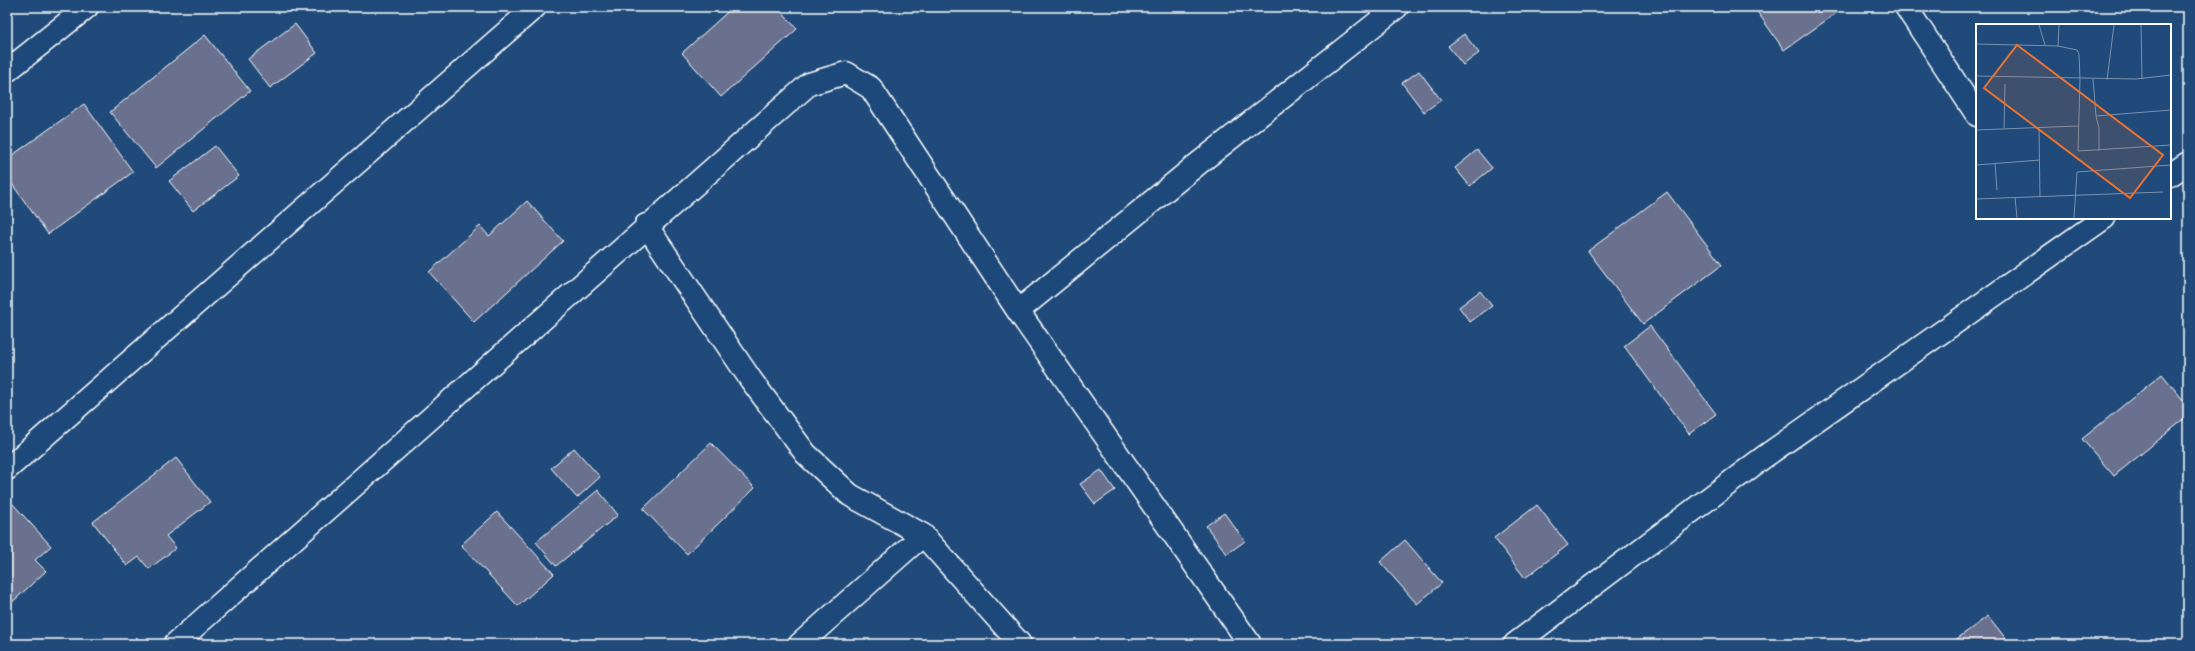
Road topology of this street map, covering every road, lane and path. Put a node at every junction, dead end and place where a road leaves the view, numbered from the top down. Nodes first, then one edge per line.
1 (87, 7) edge
2 (535, 7) edge
3 (1906, 7) edge
4 (1386, 11) edge
5 (7, 71) edge
6 (1976, 114) edge
7 (2188, 163) edge
8 (2171, 174) edge
9 (2103, 219) edge
10 (646, 225) junction
11 (1018, 311) junction
12 (7, 469) edge
13 (923, 535) junction
14 (175, 644) edge
15 (800, 644) edge
16 (1020, 644) edge
17 (1250, 644) edge
18 (1515, 644) edge

1 - 5 street
2 - 12 street
3 - 6 street
4 - 11 street
7 - 8 street
9 - 18 street
10 - 11 street
10 - 13 street
10 - 14 street
11 - 17 street
13 - 15 street
13 - 16 street

